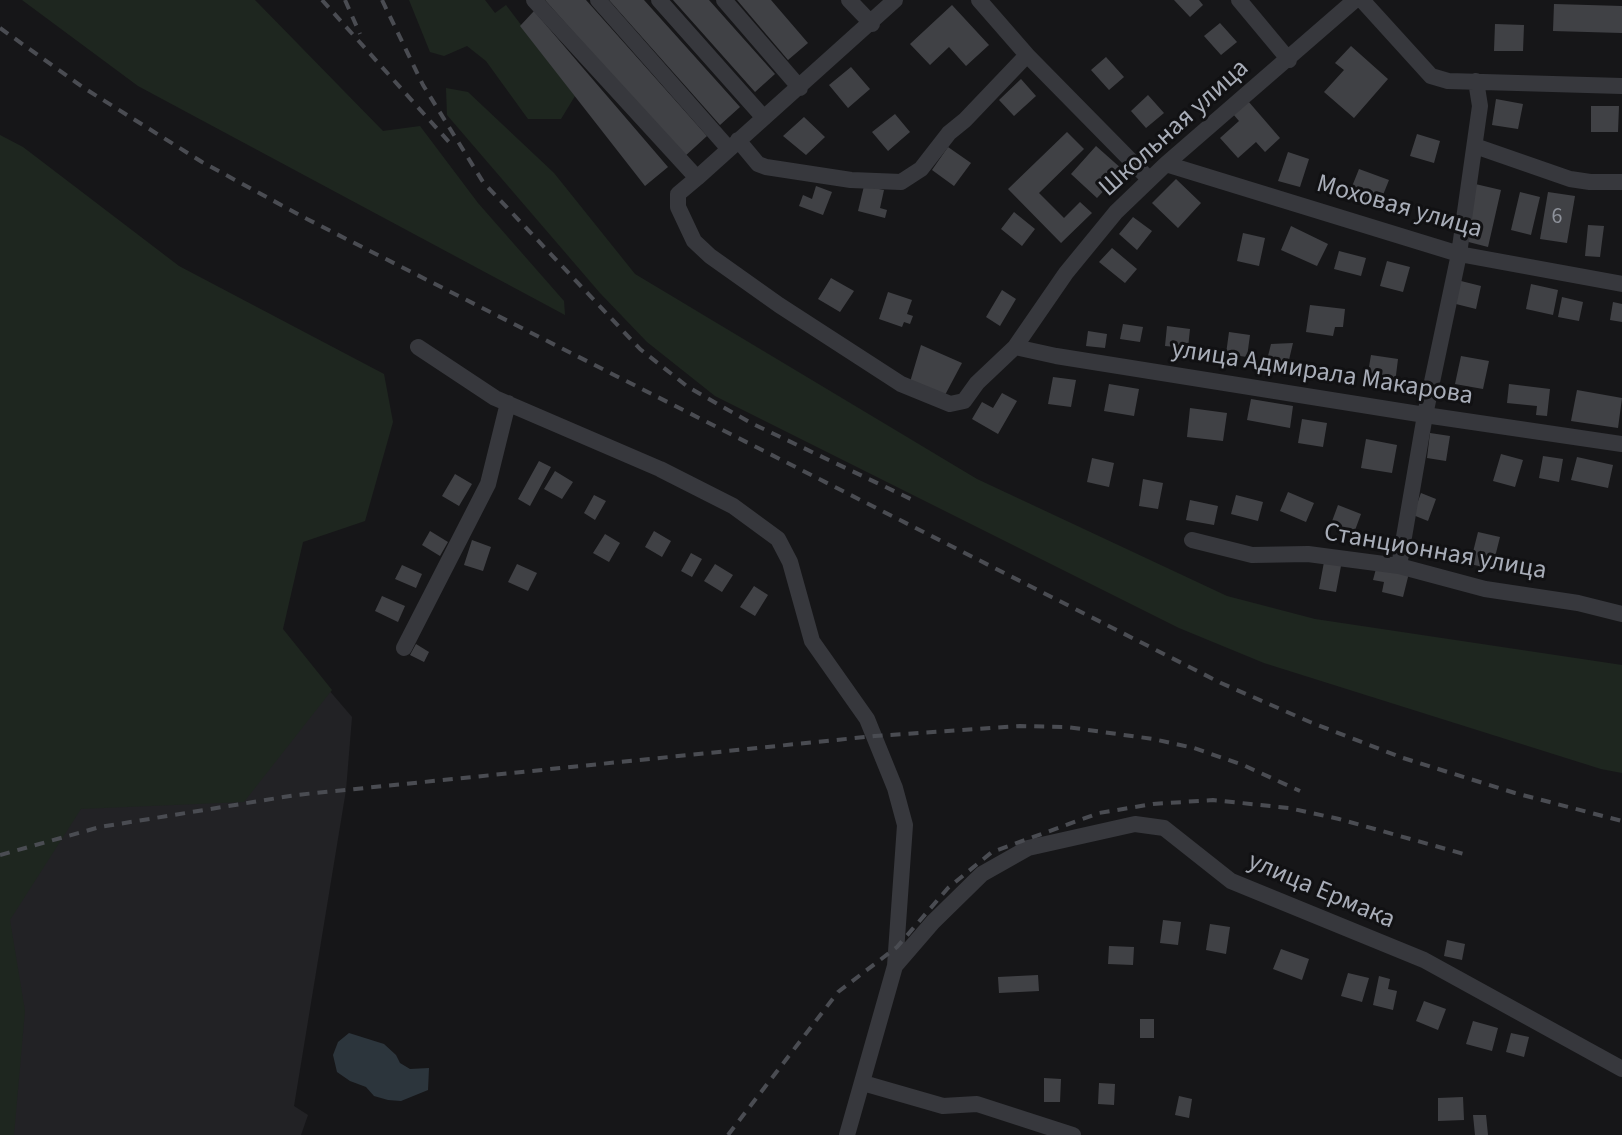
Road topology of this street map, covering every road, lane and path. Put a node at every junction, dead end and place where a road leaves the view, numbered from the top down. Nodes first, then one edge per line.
1 (534, 0) edge
2 (598, 0) edge
3 (659, 0) edge
4 (724, 0) edge
5 (849, 0) edge
6 (895, 0) edge
7 (979, 0) edge
8 (1239, 0) edge
9 (1355, 0) edge
10 (1362, 0) edge
11 (872, 24) junction
12 (1027, 55) junction
13 (1289, 60) junction
14 (1476, 81) junction
15 (1622, 86) edge
16 (800, 88) junction
17 (764, 118) junction
18 (734, 144) junction
19 (1475, 146) junction
20 (1166, 164) junction
21 (697, 178) junction
22 (1149, 179) junction
23 (1622, 182) edge
24 (1459, 254) junction
25 (1622, 284) edge
26 (418, 347) dead end
27 (1015, 347) junction
28 (508, 403) junction
29 (1425, 415) junction
30 (1622, 444) edge
31 (1192, 540) dead end
32 (1399, 566) junction
33 (1622, 614) edge
34 (404, 648) dead end
35 (895, 966) junction
36 (1622, 1069) edge
37 (863, 1083) junction
38 (847, 1135) edge
39 (1073, 1135) edge

1 - 21 street
2 - 18 street
3 - 17 street
4 - 16 street
5 - 11 street
6 - 11 street, Школьная улица
7 - 12 street
8 - 13 street
9 - 13 street, Школьная улица
10 - 14 street
11 - 16 street, Школьная улица
12 - 18 street
12 - 22 street
13 - 20 street, Школьная улица
14 - 15 street
14 - 19 street
16 - 17 street, Школьная улица
17 - 18 street, Школьная улица
18 - 21 street, Школьная улица
19 - 23 street
19 - 24 street
20 - 22 street, Школьная улица
20 - 24 street, Моховая улица
21 - 27 street, Школьная улица
22 - 27 street, Школьная улица
24 - 25 street, Моховая улица
24 - 29 street
26 - 28 street
27 - 29 street, улица Адмирала Макарова
28 - 34 street
28 - 35 street
29 - 30 street, улица Адмирала Макарова
29 - 32 street
31 - 32 street, Станционная улица
32 - 33 street, Станционная улица
35 - 36 street, улица Ермака
35 - 37 street
37 - 38 street
37 - 39 street

